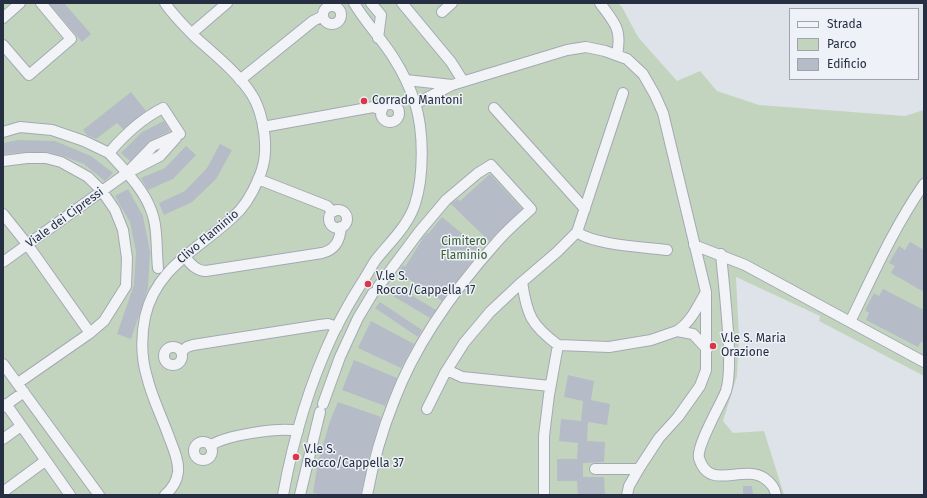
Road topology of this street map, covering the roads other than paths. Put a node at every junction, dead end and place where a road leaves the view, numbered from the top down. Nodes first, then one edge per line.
1 (20, 3) edge
2 (41, 3) edge
3 (165, 3) edge
4 (227, 3) edge
5 (354, 3) edge
6 (372, 3) edge
7 (402, 3) edge
8 (452, 3) edge
9 (600, 3) edge
10 (442, 12) dead end
11 (323, 16) dead end
12 (3, 18) edge
13 (192, 34) junction
14 (378, 38) junction
15 (3, 45) edge
16 (617, 55) junction
17 (240, 80) junction
18 (406, 80) junction
19 (463, 81) junction
20 (452, 85) junction
21 (623, 93) dead end
22 (415, 104) junction
23 (494, 108) dead end
24 (382, 110) dead end
25 (263, 126) junction
26 (3, 132) edge
27 (109, 153) junction
28 (3, 161) edge
29 (127, 173) junction
30 (258, 179) junction
31 (924, 184) edge
32 (102, 191) junction
33 (585, 209) junction
34 (3, 214) edge
35 (409, 217) junction
36 (419, 232) junction
37 (577, 232) junction
38 (27, 244) junction
39 (694, 245) junction
40 (667, 250) dead end
41 (721, 254) junction
42 (184, 256) junction
43 (3, 262) edge
44 (158, 268) dead end
45 (522, 282) junction
46 (706, 292) junction
47 (850, 322) junction
48 (337, 327) junction
49 (677, 331) junction
50 (90, 333) junction
51 (558, 345) junction
52 (707, 349) junction
53 (181, 352) dead end
54 (325, 353) junction
55 (339, 360) junction
56 (924, 362) edge
57 (3, 364) edge
58 (447, 370) junction
59 (18, 383) junction
60 (550, 386) junction
61 (24, 392) junction
62 (5, 405) edge
63 (427, 409) dead end
64 (21, 426) junction
65 (298, 431) junction
66 (3, 439) edge
67 (210, 446) dead end
68 (45, 461) junction
69 (595, 469) dead end
70 (639, 469) junction
71 (3, 492) edge
72 (284, 492) edge
73 (300, 494) edge
74 (70, 495) edge
75 (99, 495) edge
76 (165, 495) edge
77 (367, 495) edge
78 (543, 495) edge
79 (627, 495) edge
80 (776, 495) edge

1 - 12 lane
2 - 15 lane
3 - 13 lane, Clivo Flaminio
4 - 13 lane
5 - 14 lane
6 - 14 lane
7 - 19 lane
8 - 10 lane
9 - 16 lane
11 - 17 lane
13 - 17 lane, Clivo Flaminio
14 - 18 lane
16 - 19 lane
16 - 39 lane
17 - 25 lane, Clivo Flaminio
18 - 20 lane
18 - 22 lane
19 - 20 lane
20 - 22 lane
21 - 33 lane
22 - 35 lane
23 - 33 lane
24 - 25 lane
25 - 30 lane, Clivo Flaminio
26 - 27 lane
27 - 29 lane
27 - 29 lane, Viale dei Cipressi
28 - 32 lane
29 - 32 lane, Viale dei Cipressi
29 - 44 lane
30 - 42 lane, Clivo Flaminio
30 - 42 lane
31 - 47 lane
32 - 38 lane, Viale dei Cipressi
32 - 50 lane
33 - 37 lane
34 - 38 lane
35 - 36 lane
35 - 48 lane
36 - 55 lane
36 - 77 lane
37 - 40 lane
37 - 45 lane
38 - 43 lane, Viale dei Cipressi
38 - 50 lane
39 - 41 lane
39 - 46 lane
41 - 47 lane
41 - 80 lane
42 - 76 lane, Clivo Flaminio
45 - 51 lane
45 - 58 lane
46 - 49 lane
46 - 52 lane
47 - 56 lane
48 - 53 lane
48 - 54 lane
49 - 51 lane
49 - 52 lane
50 - 59 lane
51 - 60 lane
52 - 70 lane
54 - 55 lane
54 - 65 lane
55 - 73 lane
57 - 59 lane
58 - 60 lane
58 - 63 lane
59 - 61 lane
60 - 78 lane
61 - 62 lane
61 - 75 lane
62 - 64 lane
64 - 66 lane
64 - 68 lane
65 - 67 lane
65 - 72 lane
68 - 71 lane
68 - 74 lane
69 - 70 lane
70 - 79 lane
72 - 73 lane

